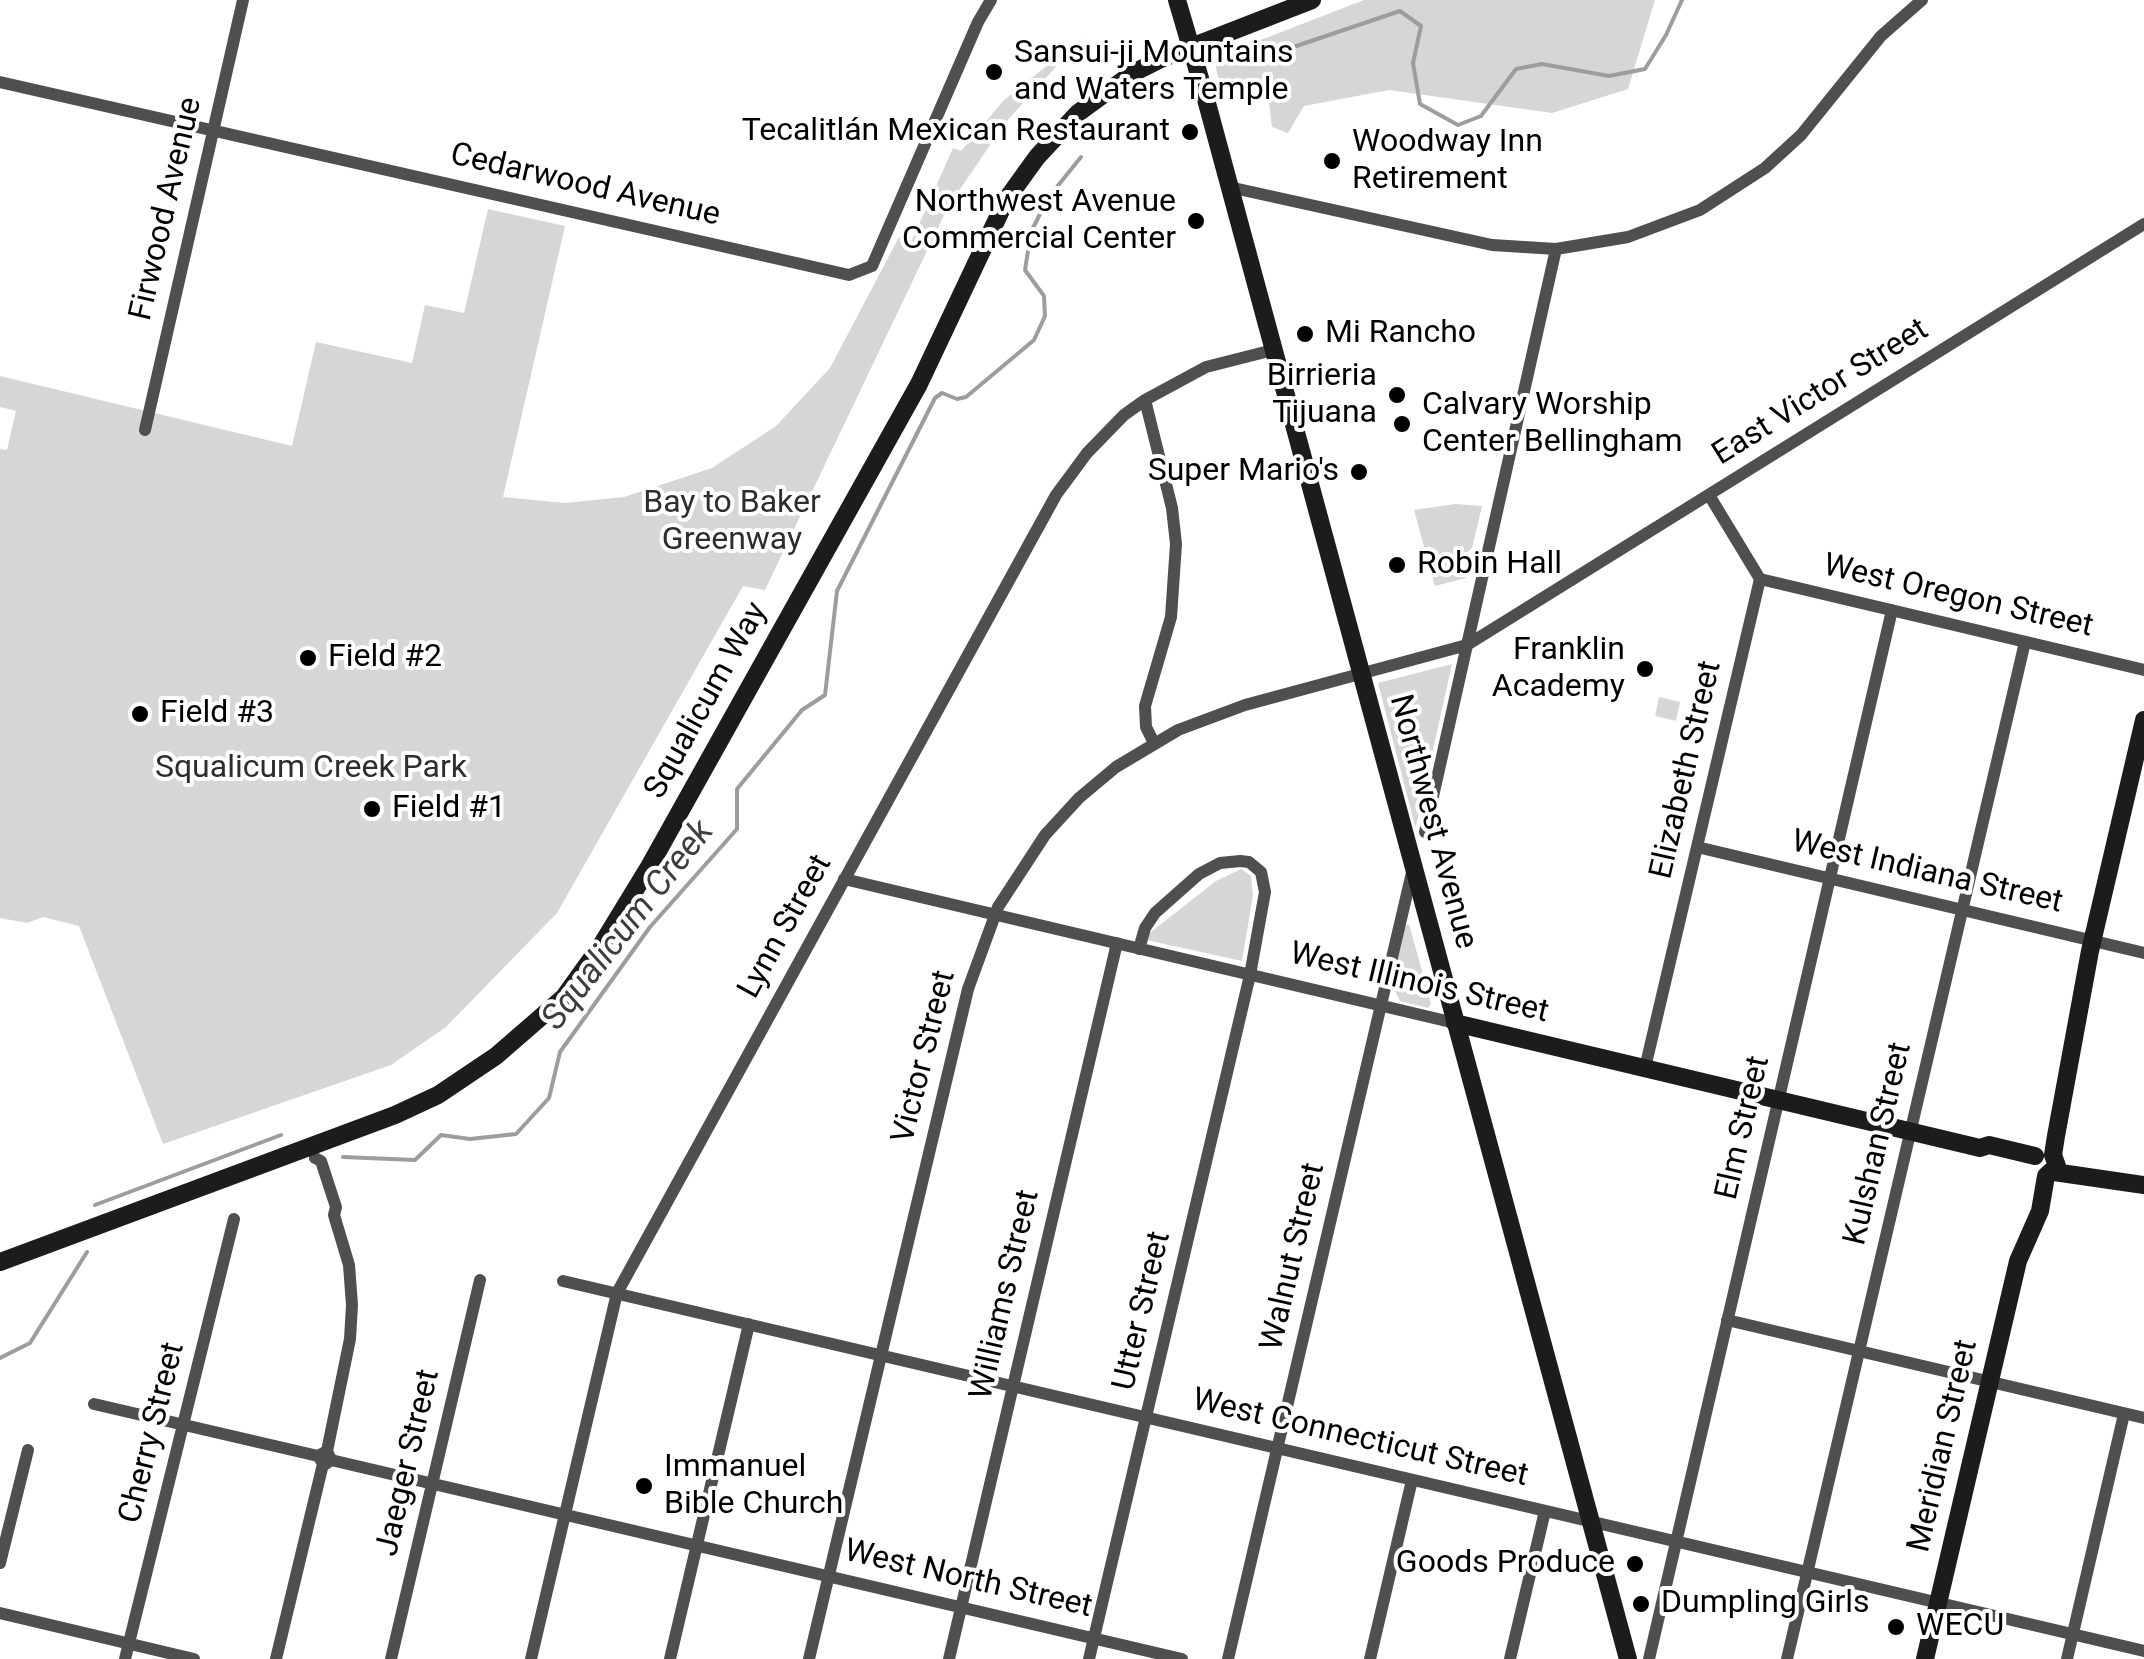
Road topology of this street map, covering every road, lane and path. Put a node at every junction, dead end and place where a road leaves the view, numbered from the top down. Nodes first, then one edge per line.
1 (242, 0) edge
2 (991, 0) edge
3 (1178, 0) edge
4 (1312, 0) edge
5 (1922, 0) edge
6 (0, 82) edge
7 (213, 129) junction
8 (1229, 186) junction
9 (2144, 224) edge
10 (1556, 248) junction
11 (1274, 350) junction
12 (1145, 400) junction
13 (145, 430) dead end
14 (1708, 495) junction
15 (1760, 579) junction
16 (1892, 610) junction
17 (2025, 642) junction
18 (1467, 644) junction
19 (2144, 670) edge
20 (1360, 674) junction
21 (2144, 720) edge
22 (1154, 743) junction
23 (1424, 832) dead end
24 (1697, 847) junction
25 (1413, 868) junction
26 (844, 878) junction
27 (1830, 878) junction
28 (1962, 910) junction
29 (995, 914) junction
30 (2093, 940) junction
31 (1117, 943) junction
32 (1139, 948) junction
33 (2144, 953) edge
34 (1250, 975) junction
35 (1381, 1006) junction
36 (1455, 1023) junction
37 (1645, 1068) junction
38 (1778, 1100) junction
39 (1910, 1131) junction
40 (312, 1151) junction
41 (2044, 1164) junction
42 (2144, 1184) edge
43 (234, 1220) dead end
44 (0, 1262) edge
45 (480, 1280) dead end
46 (563, 1281) dead end
47 (617, 1294) junction
48 (1727, 1320) junction
49 (749, 1324) junction
50 (1859, 1352) junction
51 (881, 1356) junction
52 (1990, 1382) junction
53 (1013, 1386) junction
54 (94, 1404) dead end
55 (2124, 1414) junction
56 (1146, 1418) junction
57 (2144, 1418) edge
58 (183, 1425) junction
59 (1277, 1448) junction
60 (28, 1450) dead end
61 (325, 1458) junction
62 (1412, 1480) junction
63 (432, 1483) junction
64 (1545, 1511) junction
65 (565, 1514) junction
66 (1590, 1522) junction
67 (1676, 1542) junction
68 (697, 1545) junction
69 (0, 1563) edge
70 (1808, 1573) junction
71 (828, 1576) junction
72 (1938, 1604) junction
73 (961, 1607) junction
74 (0, 1613) edge
75 (2072, 1634) junction
76 (1094, 1638) junction
77 (129, 1644) junction
78 (2144, 1651) edge
79 (126, 1659) edge
80 (194, 1659) edge
81 (276, 1659) edge
82 (391, 1659) edge
83 (531, 1659) edge
84 (670, 1659) edge
85 (809, 1659) edge
86 (948, 1659) edge
87 (1090, 1659) edge
88 (1182, 1659) edge
89 (1228, 1659) edge
90 (1370, 1659) edge
91 (1510, 1659) edge
92 (1628, 1659) edge
93 (1649, 1659) edge
94 (1787, 1659) edge
95 (1926, 1659) edge
96 (2067, 1659) edge

1 - 7 street, Firwood Avenue
2 - 7 street, Cedarwood Avenue
3 - 8 street, Northwest Avenue, bridge
4 - 40 street, Squalicum Way
5 - 10 street
6 - 7 street, Cedarwood Avenue
7 - 13 street, Firwood Avenue
8 - 10 street
8 - 11 street, Northwest Avenue
9 - 14 street, East Victor Street
10 - 18 street
11 - 12 street, Lynn Street
11 - 20 street, Northwest Avenue
12 - 22 street
12 - 26 street, Lynn Street
14 - 15 street
14 - 18 street, East Victor Street
15 - 16 street, West Oregon Street
15 - 24 street, Elizabeth Street
16 - 17 street, West Oregon Street
16 - 27 street, Elm Street
17 - 19 street, West Oregon Street
17 - 28 street, Kulshan Street
18 - 20 street, East Victor Street
18 - 23 street
20 - 22 street, Victor Street
20 - 25 street, Northwest Avenue
21 - 30 street, Meridian Street
22 - 29 street, Victor Street
24 - 27 street, West Indiana Street
24 - 37 street, Elizabeth Street
25 - 35 street, Walnut Street
25 - 36 street, Northwest Avenue
26 - 29 street, West Illinois Street
26 - 47 street, Lynn Street
27 - 28 street, West Indiana Street
27 - 38 street, Elm Street
28 - 30 street, West Indiana Street
28 - 39 street, Kulshan Street
29 - 31 street, West Illinois Street
29 - 51 street, Victor Street
30 - 33 street, West Indiana Street
30 - 41 street, Meridian Street
31 - 32 street, West Illinois Street
31 - 53 street, Williams Street
32 - 34 street, West Illinois Street
32 - 34 street, Utter Street
34 - 35 street, West Illinois Street
34 - 56 street, Utter Street
35 - 36 street, West Illinois Street
35 - 59 street, Walnut Street
36 - 37 street, West Illinois Street
36 - 66 street, Northwest Avenue
37 - 38 street, West Illinois Street
38 - 39 street, West Illinois Street
38 - 48 street, Elm Street
39 - 41 street, West Illinois Street
39 - 50 street, Kulshan Street
40 - 44 street, Squalicum Way
40 - 61 street
41 - 42 street, West Illinois Street
41 - 52 street, Meridian Street
43 - 58 street, Cherry Street
45 - 63 street, Jaeger Street
46 - 47 street, West Connecticut Street
47 - 49 street, West Connecticut Street
47 - 65 street, Lynn Street
48 - 50 street
48 - 67 street, Elm Street
49 - 51 street, West Connecticut Street
49 - 68 street
50 - 52 street
50 - 70 street, Kulshan Street
51 - 53 street, West Connecticut Street
51 - 71 street, Victor Street
52 - 55 street
52 - 72 street, Meridian Street
53 - 56 street, West Connecticut Street
53 - 73 street, Williams Street
54 - 58 street, West North Street
55 - 57 street
55 - 75 street
56 - 59 street, West Connecticut Street
56 - 76 street, Utter Street
58 - 61 street, West North Street
58 - 77 street, Cherry Street
59 - 62 street, West Connecticut Street
59 - 89 street, Walnut Street
60 - 69 street
61 - 63 street, West North Street
61 - 81 street
62 - 64 street, West Connecticut Street
62 - 90 street
63 - 65 street, West North Street
63 - 82 street, Jaeger Street
64 - 66 street, West Connecticut Street
64 - 91 street
65 - 68 street, West North Street
65 - 83 street, Lynn Street
66 - 67 street, West Connecticut Street
66 - 92 street, Northwest Avenue
67 - 70 street, West Connecticut Street
67 - 93 street, Elm Street
68 - 71 street, West North Street
68 - 84 street
70 - 72 street, West Connecticut Street
70 - 94 street, Kulshan Street
71 - 73 street, West North Street
71 - 85 street, Victor Street
72 - 75 street, West Connecticut Street
72 - 95 street, Meridian Street
73 - 76 street, West North Street
73 - 86 street, Williams Street
74 - 77 street
75 - 78 street, West Connecticut Street
75 - 96 street
76 - 87 street, Utter Street
76 - 88 street, West North Street
77 - 79 street, Cherry Street
77 - 80 street

